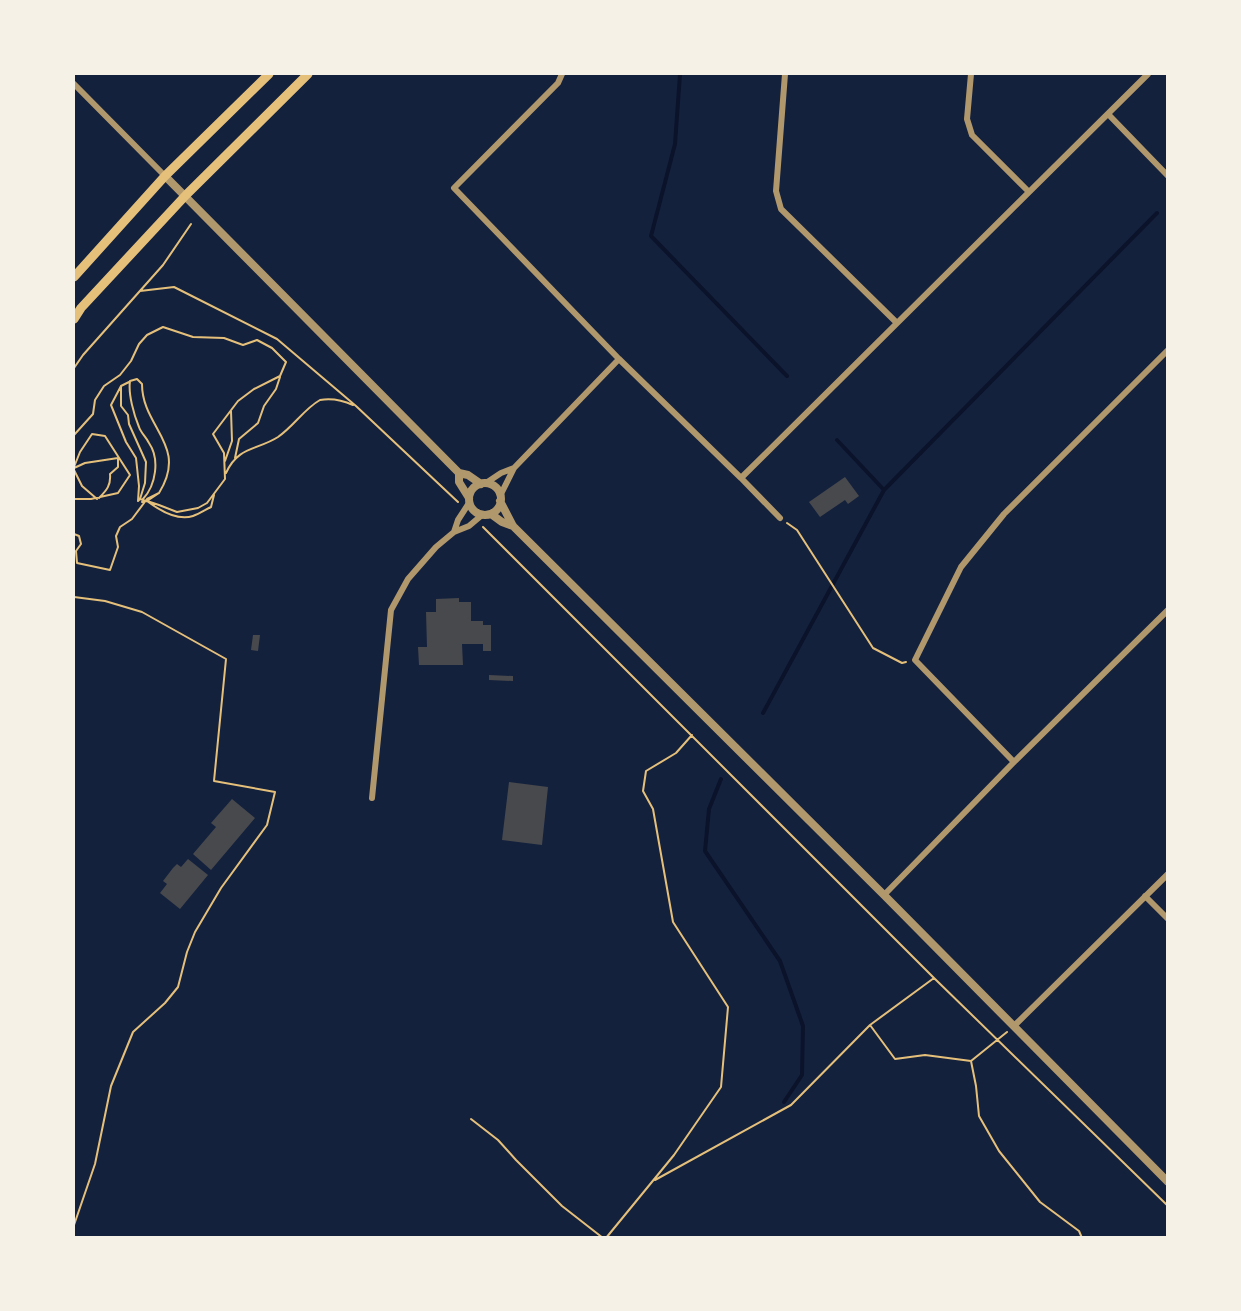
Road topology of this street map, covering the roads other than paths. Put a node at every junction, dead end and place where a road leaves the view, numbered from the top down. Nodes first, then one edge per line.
1 (269, 74) edge
2 (308, 74) edge
3 (562, 74) edge
4 (785, 74) edge
5 (970, 74) edge
6 (1148, 74) edge
7 (74, 84) edge
8 (1108, 114) junction
9 (165, 176) junction
10 (1167, 176) edge
11 (1028, 191) junction
12 (186, 195) junction
13 (74, 277) edge
14 (74, 320) edge
15 (897, 323) junction
16 (1167, 350) edge
17 (619, 359) junction
18 (514, 468) junction
19 (459, 474) junction
20 (741, 478) junction
21 (483, 484) junction
22 (500, 498) junction
23 (468, 503) junction
24 (483, 516) junction
25 (780, 518) road end
26 (513, 526) junction
27 (454, 532) junction
28 (1167, 610) edge
29 (1014, 762) junction
30 (372, 798) dead end
31 (1167, 874) edge
32 (884, 895) junction
33 (1145, 897) junction
34 (1167, 919) edge
35 (1014, 1026) junction
36 (1167, 1182) edge

1 - 9 main road
2 - 12 main road
3 - 17 street
4 - 15 street
5 - 11 street
6 - 8 street
7 - 9 street
8 - 10 street
8 - 11 street
9 - 12 street
9 - 13 main road
11 - 15 street
12 - 14 main road
12 - 19 street
15 - 20 street
16 - 29 street
17 - 18 street
17 - 20 street
18 - 21 street
18 - 22 street
19 - 21 street
19 - 23 street
20 - 25 street
21 - 22 street
21 - 23 street
22 - 24 street
22 - 26 street
23 - 24 street
23 - 27 street
24 - 26 street
24 - 27 street
26 - 32 street
27 - 30 street
28 - 29 street
29 - 32 street
31 - 33 street
32 - 35 street
33 - 34 street
33 - 35 street
35 - 36 street

